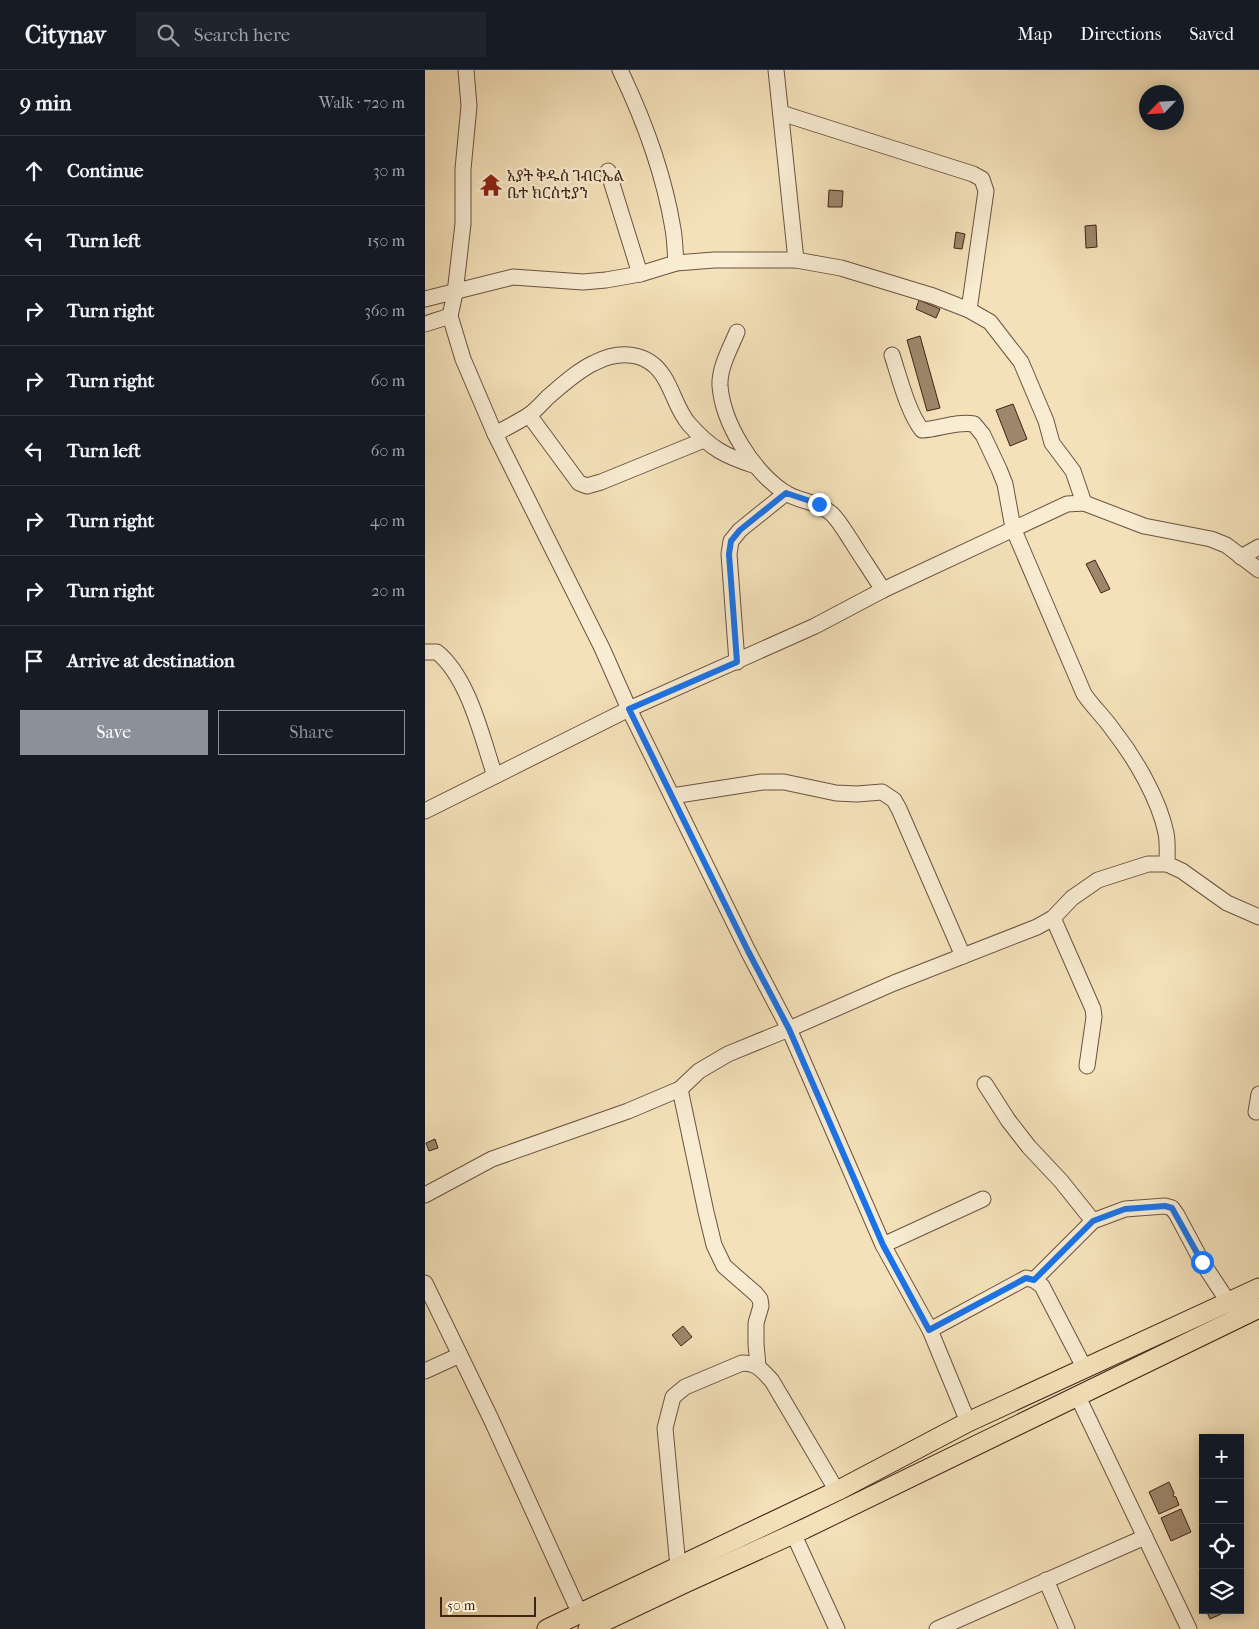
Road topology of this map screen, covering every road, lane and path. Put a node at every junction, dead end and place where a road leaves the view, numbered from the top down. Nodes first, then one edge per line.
1 (466, 70) edge
2 (620, 70) edge
3 (776, 70) edge
4 (781, 114) junction
5 (608, 171) dead end
6 (796, 260) junction
7 (676, 263) junction
8 (640, 274) junction
9 (455, 292) junction
10 (425, 299) edge
11 (969, 310) junction
12 (450, 316) junction
13 (425, 324) edge
14 (737, 332) dead end
15 (892, 355) dead end
16 (529, 415) junction
17 (495, 434) junction
18 (704, 440) junction
19 (756, 466) junction
20 (786, 493) junction
21 (1084, 503) junction
22 (1013, 528) junction
23 (1259, 547) edge
24 (1241, 557) junction
25 (1259, 570) edge
26 (883, 590) junction
27 (425, 652) edge
28 (737, 662) junction
29 (629, 709) junction
30 (495, 776) junction
31 (672, 796) junction
32 (425, 811) edge
33 (1167, 864) junction
34 (1259, 917) edge
35 (1053, 918) junction
36 (963, 956) junction
37 (789, 1029) junction
38 (1087, 1066) dead end
39 (985, 1084) dead end
40 (680, 1089) junction
41 (1259, 1094) edge
42 (1256, 1112) dead end
43 (425, 1195) edge
44 (983, 1199) dead end
45 (1093, 1221) junction
46 (883, 1245) junction
47 (1034, 1280) junction
48 (425, 1283) edge
49 (1259, 1288) edge
50 (1229, 1303) junction
51 (1259, 1308) edge
52 (929, 1330) junction
53 (460, 1355) junction
54 (758, 1366) junction
55 (1085, 1369) junction
56 (425, 1371) edge
57 (1078, 1397) junction
58 (968, 1422) junction
59 (837, 1491) junction
60 (786, 1515) junction
61 (793, 1533) junction
62 (1145, 1537) junction
63 (678, 1567) junction
64 (1046, 1580) junction
65 (584, 1621) edge
66 (547, 1629) edge
67 (837, 1629) edge
68 (937, 1629) edge
69 (1067, 1629) edge
70 (1189, 1629) edge

1 - 9 street
2 - 7 street
3 - 4 street
4 - 6 street
4 - 11 street
5 - 8 street
6 - 7 street
6 - 11 street
7 - 8 street
8 - 9 street
9 - 10 street
9 - 12 street
11 - 21 street
12 - 13 street
12 - 17 street
14 - 19 street
15 - 22 street
16 - 17 street
16 - 18 street
16 - 18 street
17 - 29 street
18 - 19 street
19 - 20 street
20 - 26 street
20 - 28 street
21 - 22 street
21 - 24 street
22 - 26 street
22 - 33 street
23 - 24 street
24 - 25 street
26 - 28 street
27 - 30 street
28 - 29 street
29 - 30 street
29 - 31 street
30 - 32 street
31 - 36 street
31 - 37 street
33 - 34 street
33 - 35 street
35 - 36 street
35 - 38 street
36 - 37 street
37 - 40 street
37 - 46 street
39 - 45 street
40 - 43 street
40 - 54 street
41 - 42 street
44 - 46 street
45 - 47 street
45 - 50 street
46 - 52 street
47 - 52 street
47 - 55 street
48 - 53 street
49 - 50 main road
50 - 55 main road
51 - 57 main road
52 - 58 street
53 - 56 street
53 - 65 street
54 - 59 street
54 - 63 street
55 - 58 main road
57 - 61 main road
57 - 62 street
58 - 59 main road
59 - 60 main road
60 - 61 main road
60 - 63 main road
61 - 65 main road
61 - 67 street
62 - 64 street
62 - 70 street
63 - 65 main road
64 - 68 street
64 - 69 street
65 - 66 main road

